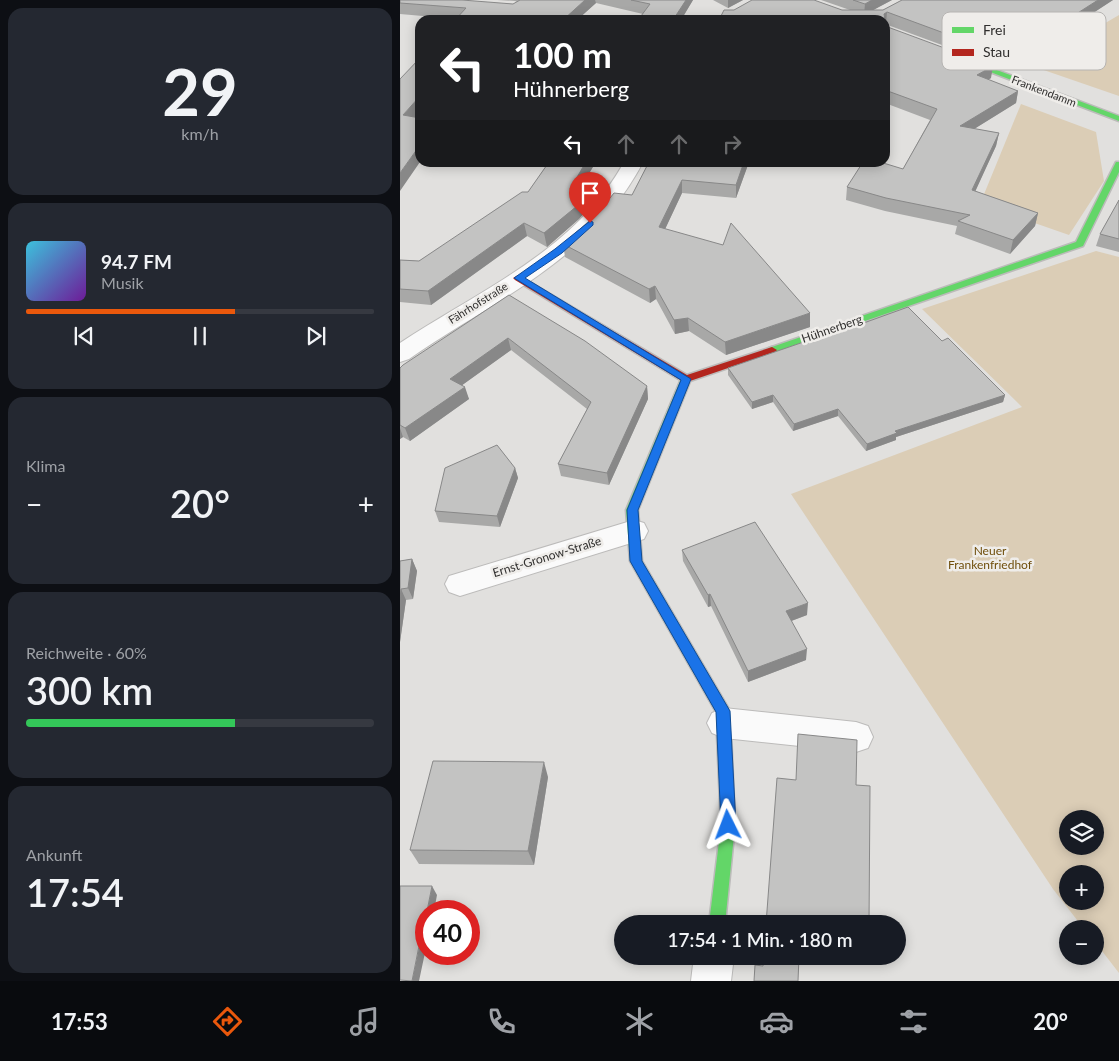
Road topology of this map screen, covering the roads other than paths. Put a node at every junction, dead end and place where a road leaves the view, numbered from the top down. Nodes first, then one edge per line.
1 (890, 32) edge
2 (942, 52) edge
3 (990, 70) edge
4 (1119, 119) edge
5 (1119, 164) edge
6 (631, 167) edge
7 (518, 278) junction
8 (411, 338) edge
9 (400, 354) edge
10 (686, 379) junction
11 (634, 531) junction
12 (460, 584) dead end
13 (724, 723) junction
14 (856, 737) dead end
15 (718, 915) edge
16 (713, 965) edge
17 (711, 981) edge

1 - 2 street, Frankendamm
3 - 4 street, Frankendamm
5 - 10 street, Hühnerberg
6 - 7 street, Fährhofstraße
7 - 8 street, Fährhofstraße
7 - 10 street
8 - 9 street, Fährhofstraße
10 - 11 street
11 - 12 street, Ernst-Gronow-Straße
11 - 13 street
13 - 14 street
13 - 15 street
16 - 17 street

